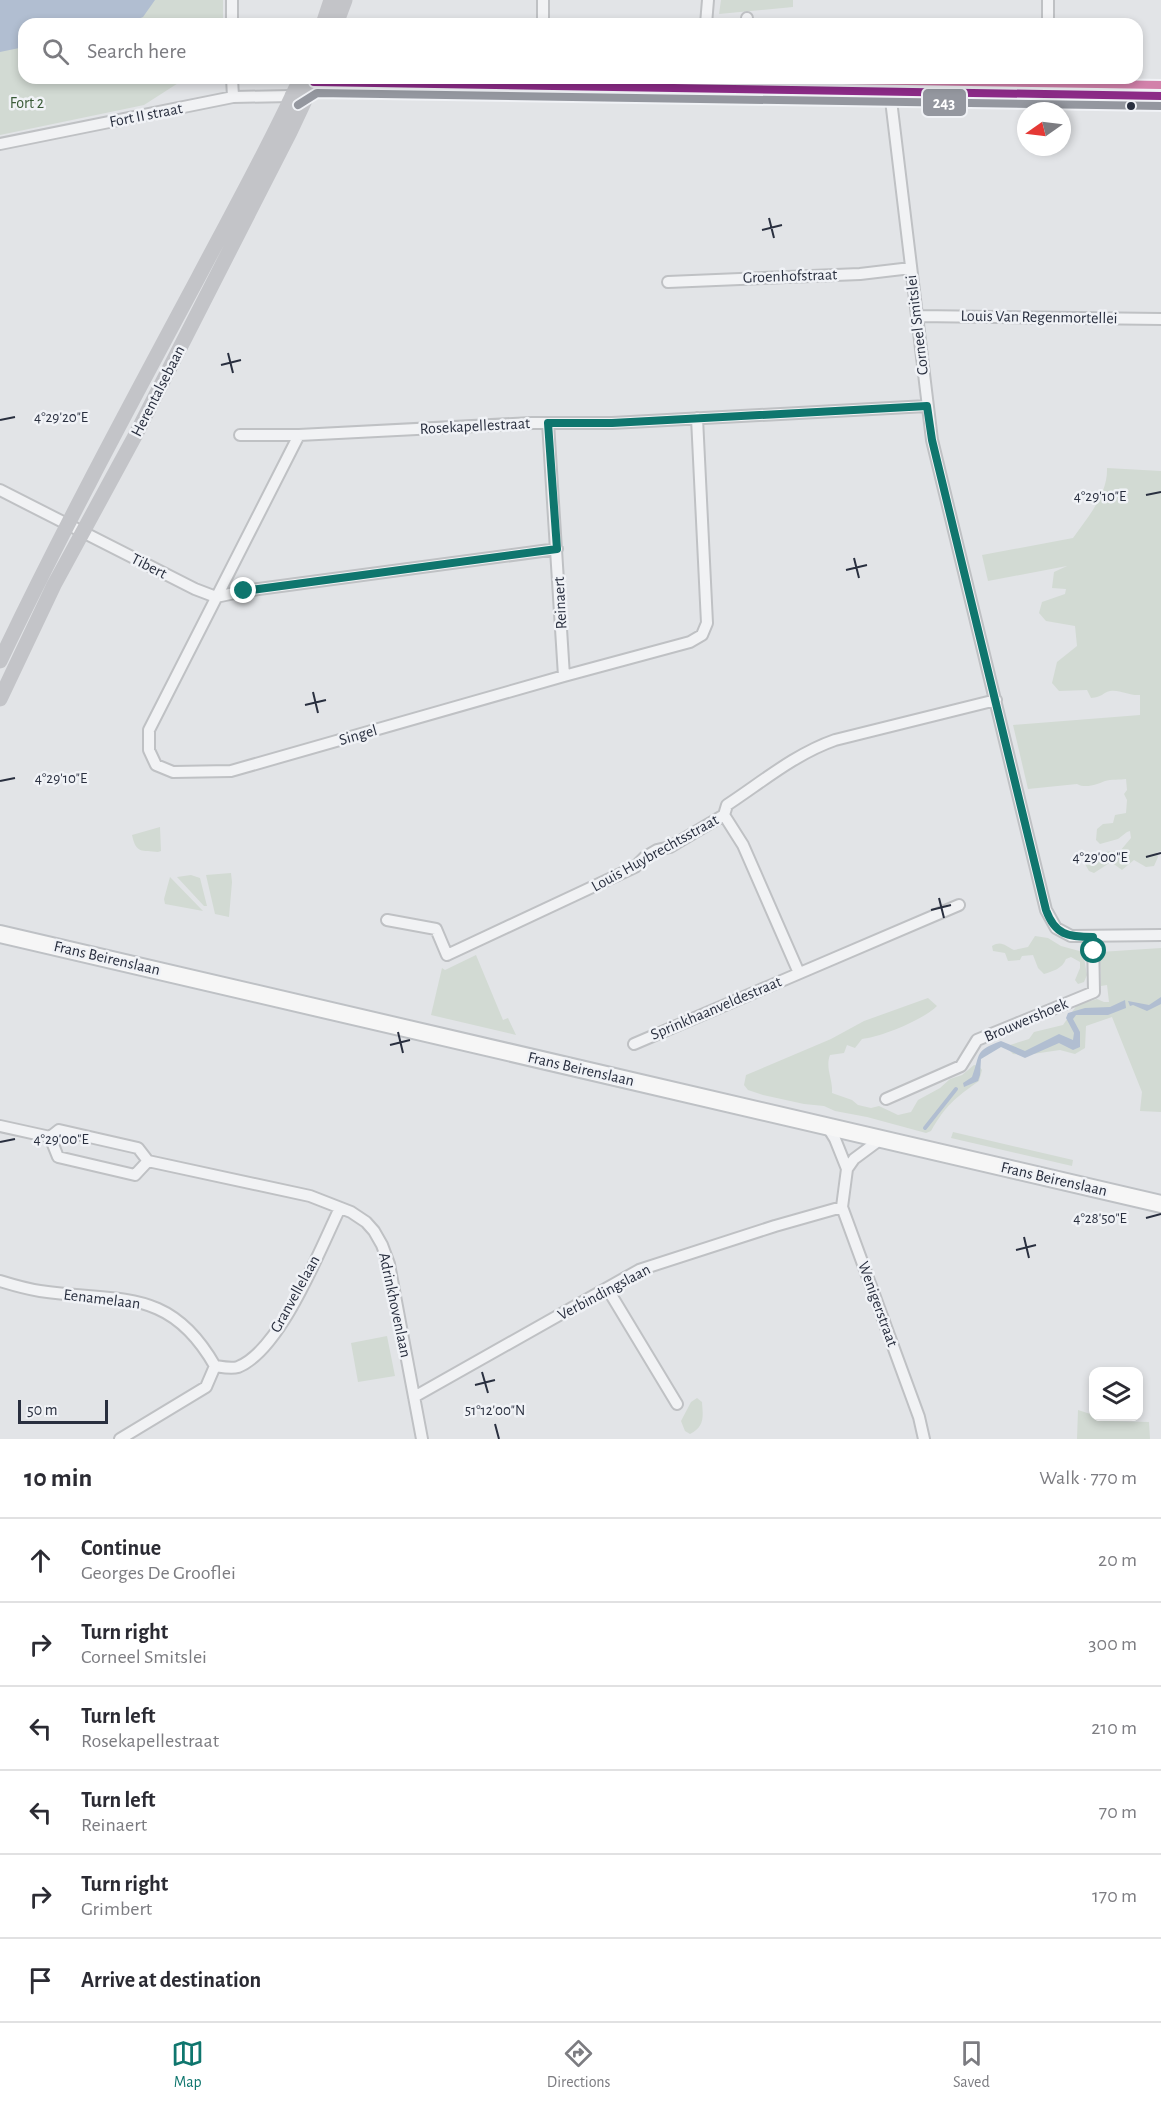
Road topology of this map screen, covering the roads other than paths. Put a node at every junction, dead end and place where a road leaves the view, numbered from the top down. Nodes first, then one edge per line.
1 (232, 0) edge
2 (331, 0) edge
3 (345, 0) edge
4 (543, 0) edge
5 (708, 0) edge
6 (1048, 0) edge
7 (232, 18) edge
8 (324, 18) edge
9 (338, 18) edge
10 (543, 18) edge
11 (706, 18) edge
12 (1048, 18) edge
13 (232, 84) edge
14 (305, 84) edge
15 (308, 84) edge
16 (752, 84) edge
17 (1048, 86) edge
18 (890, 92) junction
19 (292, 96) junction
20 (1161, 96) edge
21 (233, 97) junction
22 (0, 144) edge
23 (910, 268) junction
24 (668, 282) dead end
25 (917, 316) junction
26 (1161, 319) edge
27 (168, 335) junction
28 (183, 341) junction
29 (927, 406) junction
30 (697, 418) junction
31 (548, 423) junction
32 (240, 435) dead end
33 (299, 435) junction
34 (0, 490) edge
35 (68, 524) junction
36 (83, 532) junction
37 (557, 549) junction
38 (216, 597) junction
39 (0, 661) edge
40 (564, 676) junction
41 (0, 699) edge
42 (996, 700) junction
43 (724, 815) junction
44 (959, 905) dead end
45 (387, 920) dead end
46 (0, 934) edge
47 (1161, 935) edge
48 (1093, 937) junction
49 (799, 973) junction
50 (634, 1044) dead end
51 (886, 1099) dead end
52 (0, 1126) edge
53 (827, 1126) junction
54 (50, 1137) junction
55 (881, 1139) junction
56 (148, 1161) junction
57 (848, 1169) junction
58 (1161, 1204) edge
59 (842, 1207) junction
60 (340, 1208) junction
61 (0, 1281) edge
62 (607, 1288) junction
63 (215, 1366) junction
64 (414, 1397) junction
65 (677, 1404) dead end
66 (120, 1439) edge
67 (422, 1439) edge
68 (924, 1439) edge

1 - 7 street
2 - 8 main road
3 - 9 main road
4 - 10 street
5 - 11 street
6 - 12 street
13 - 21 street
14 - 19 main road
15 - 28 main road, Herentalsebaan
16 - 18 main road
17 - 18 main road
17 - 20 main road
18 - 23 street, Corneel Smitslei
19 - 21 street, Fort II straat
19 - 27 main road, Herentalsebaan
21 - 22 street, Fort II straat
23 - 24 street, Groenhofstraat
23 - 25 street, Corneel Smitslei
25 - 26 street, Louis Van Regenmortellei
25 - 29 street, Corneel Smitslei
27 - 28 street
27 - 35 main road, Herentalsebaan
28 - 36 main road, Herentalsebaan
29 - 30 street, Rosekapellestraat
29 - 42 street, Corneel Smitslei
30 - 31 street, Rosekapellestraat
30 - 40 street, Singel
31 - 33 street, Rosekapellestraat
31 - 37 street, Reinaert
32 - 33 street, Rosekapellestraat
33 - 38 street, Singel
34 - 35 street, Tibert
35 - 36 street, Tibert
35 - 39 main road, Herentalsebaan
36 - 38 street, Tibert
36 - 41 main road, Herentalsebaan
37 - 38 street
37 - 40 street, Reinaert
38 - 40 street, Singel
42 - 43 street, Louis Huybrechtsstraat
42 - 48 street, Corneel Smitslei
43 - 45 street, Louis Huybrechtsstraat
43 - 49 street, Sprinkhaanveldestraat
44 - 49 street, Sprinkhaanveldestraat
46 - 53 main road, Frans Beirenslaan
47 - 48 street
48 - 51 street, Brouwershoek
49 - 50 street, Sprinkhaanveldestraat
52 - 54 street, Adrinkhovenlaan
53 - 55 main road, Frans Beirenslaan
53 - 57 street
54 - 56 street, Adrinkhovenlaan
54 - 56 street
55 - 57 street
55 - 58 main road, Frans Beirenslaan
56 - 60 street, Adrinkhovenlaan
57 - 59 street, Wenigerstraat
59 - 62 street, Verbindingslaan
59 - 68 street, Wenigerstraat
60 - 63 street, Granvellelaan
60 - 64 street, Adrinkhovenlaan
61 - 63 street, Eenamelaan
62 - 64 street, Verbindingslaan
62 - 65 street
63 - 66 street
64 - 67 street, Adrinkhovenlaan

